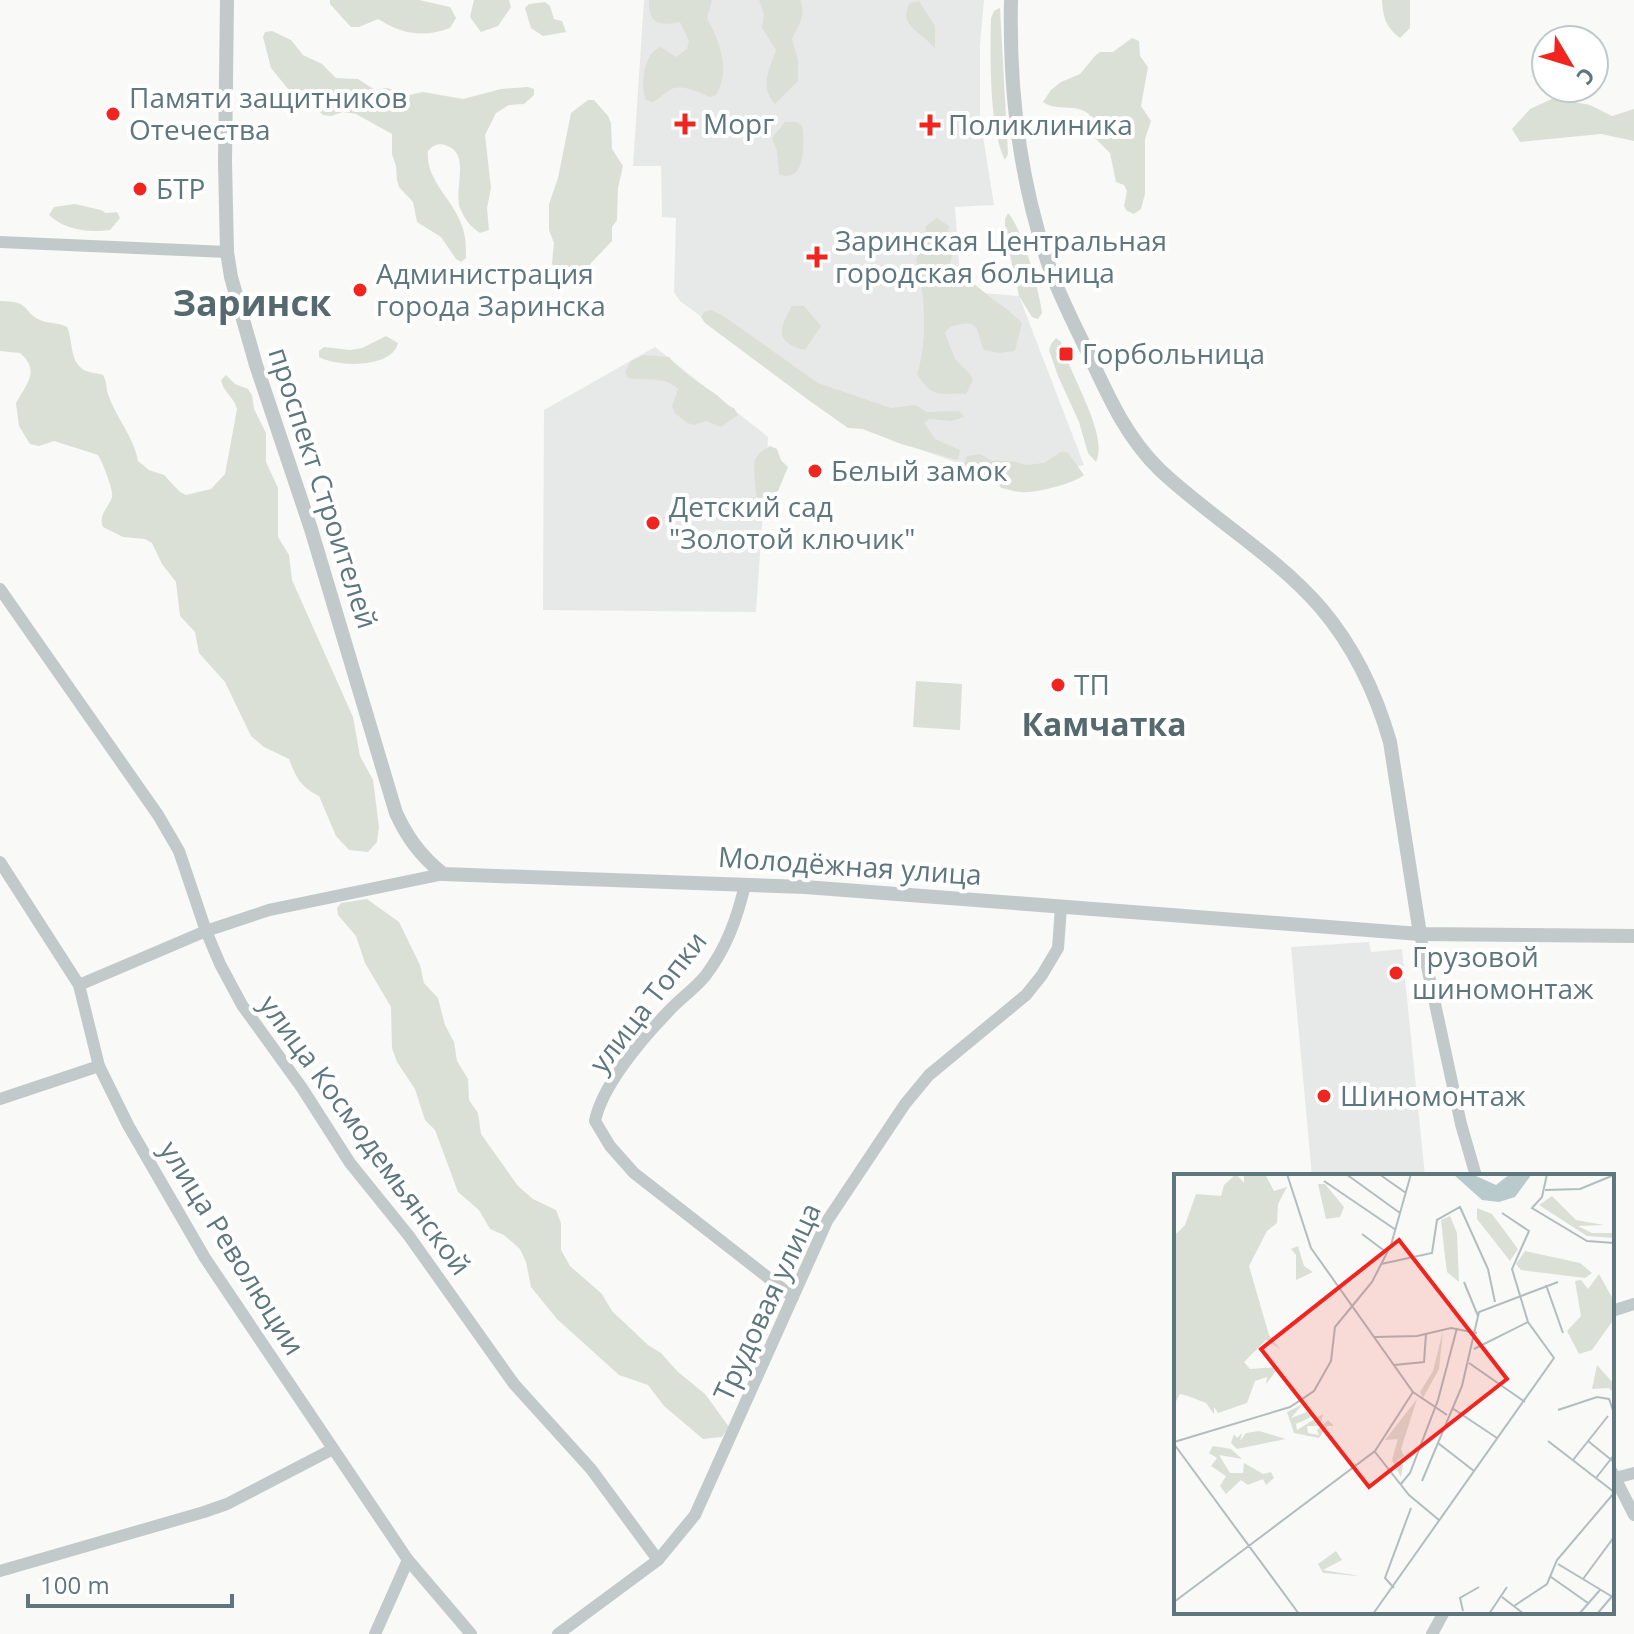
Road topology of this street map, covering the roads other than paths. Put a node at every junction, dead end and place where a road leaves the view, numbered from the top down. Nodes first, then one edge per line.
1 (227, 0) edge
2 (1011, 0) edge
3 (0, 242) edge
4 (227, 252) junction
5 (0, 589) edge
6 (0, 862) edge
7 (443, 874) junction
8 (745, 885) junction
9 (1061, 907) junction
10 (206, 931) junction
11 (1420, 934) junction
12 (1634, 936) edge
13 (79, 985) junction
14 (99, 1066) junction
15 (0, 1099) edge
16 (1475, 1174) edge
17 (793, 1297) junction
18 (1634, 1304) edge
19 (1614, 1310) edge
20 (333, 1449) junction
21 (1634, 1473) edge
22 (1614, 1475) edge
23 (1634, 1515) edge
24 (408, 1560) junction
25 (658, 1560) junction
26 (0, 1571) edge
27 (1443, 1614) edge
28 (375, 1634) edge
29 (471, 1634) edge
30 (558, 1634) edge
31 (1432, 1634) edge

1 - 4 street, проспект Строителей
2 - 11 street
3 - 4 street
4 - 7 street, проспект Строителей
5 - 10 street, улица Космодемьянской
6 - 13 street, улица Революции
7 - 8 street, Молодёжная улица
7 - 10 street, Молодёжная улица
8 - 9 street, Молодёжная улица
8 - 17 street, улица Топки
9 - 11 street, Молодёжная улица
9 - 17 street, Трудовая улица
10 - 13 street, Молодёжная улица
10 - 25 street, улица Космодемьянской
11 - 12 street, Молодёжная улица
11 - 16 street
13 - 14 street, улица Революции
14 - 15 street
14 - 20 street, улица Революции
17 - 25 street, Трудовая улица
18 - 19 street
20 - 24 street, улица Революции
20 - 26 street
21 - 22 street
22 - 23 street
24 - 28 street
24 - 29 street, улица Революции
25 - 30 street, Трудовая улица
27 - 31 street

